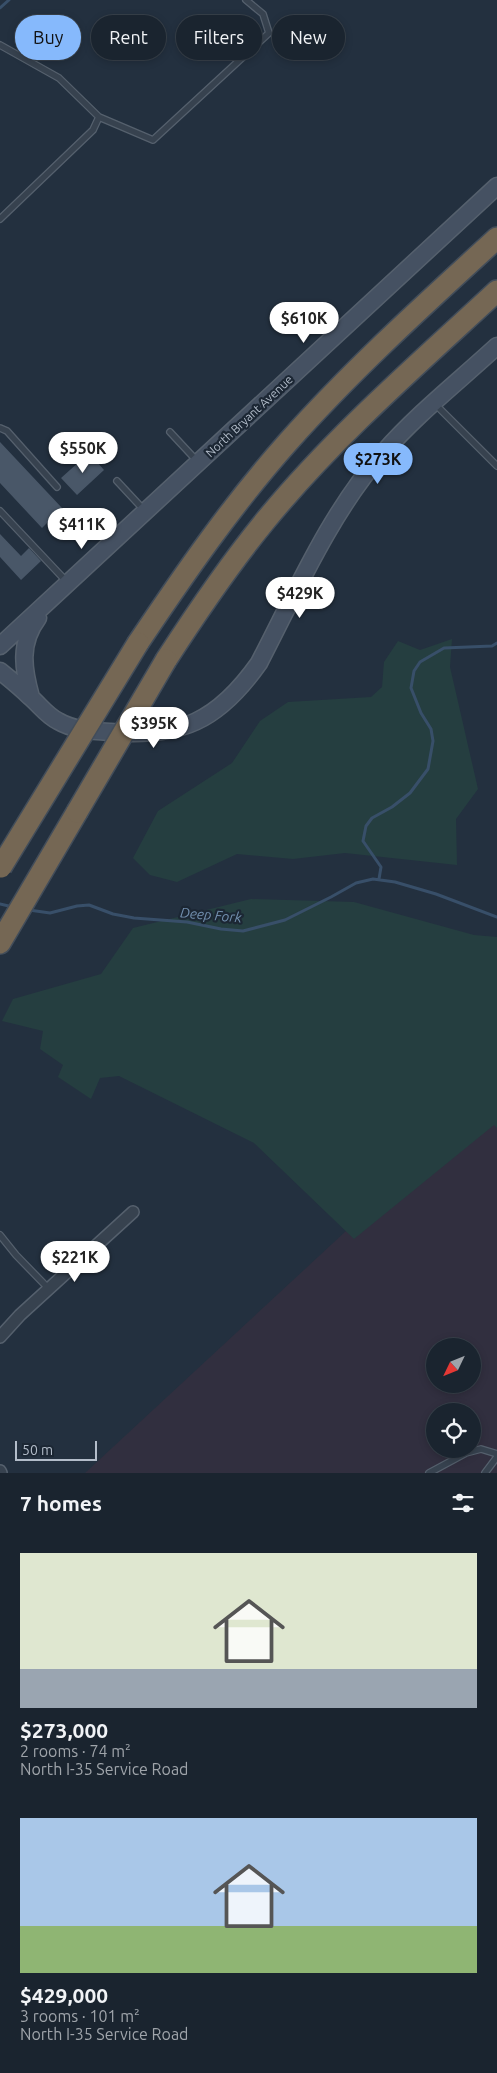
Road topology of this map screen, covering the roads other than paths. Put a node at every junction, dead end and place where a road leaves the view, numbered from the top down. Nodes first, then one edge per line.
1 (246, 0) edge
2 (0, 45) edge
3 (99, 117) junction
4 (497, 186) edge
5 (0, 219) edge
6 (497, 238) edge
7 (497, 291) edge
8 (497, 346) edge
9 (434, 404) junction
10 (0, 428) edge
11 (170, 432) dead end
12 (199, 462) junction
13 (497, 466) edge
14 (117, 481) dead end
15 (57, 487) dead end
16 (0, 510) edge
17 (146, 511) junction
18 (83, 513) dead end
19 (111, 544) junction
20 (68, 584) junction
21 (53, 598) junction
22 (0, 646) edge
23 (0, 671) edge
24 (31, 697) junction
25 (0, 868) edge
26 (0, 943) edge
27 (133, 1212) dead end
28 (0, 1235) edge
29 (49, 1289) junction
30 (0, 1337) edge
31 (497, 1455) edge
32 (429, 1473) edge
33 (485, 1473) edge

1 - 3 lane
2 - 3 lane
3 - 5 lane
4 - 12 main road, North Bryant Avenue
6 - 25 highway, bridge
7 - 26 highway, bridge
8 - 9 main road
9 - 13 lane
9 - 24 main road
10 - 15 lane
11 - 12 lane
12 - 17 main road, North Bryant Avenue
14 - 17 lane
16 - 20 lane
17 - 19 main road, North Bryant Avenue
18 - 19 lane
19 - 20 main road, North Bryant Avenue
20 - 21 main road, North Bryant Avenue
21 - 22 main road, North Bryant Avenue
21 - 24 main road
23 - 24 main road
27 - 29 street
28 - 29 lane
29 - 30 street
31 - 32 lane
31 - 33 lane

